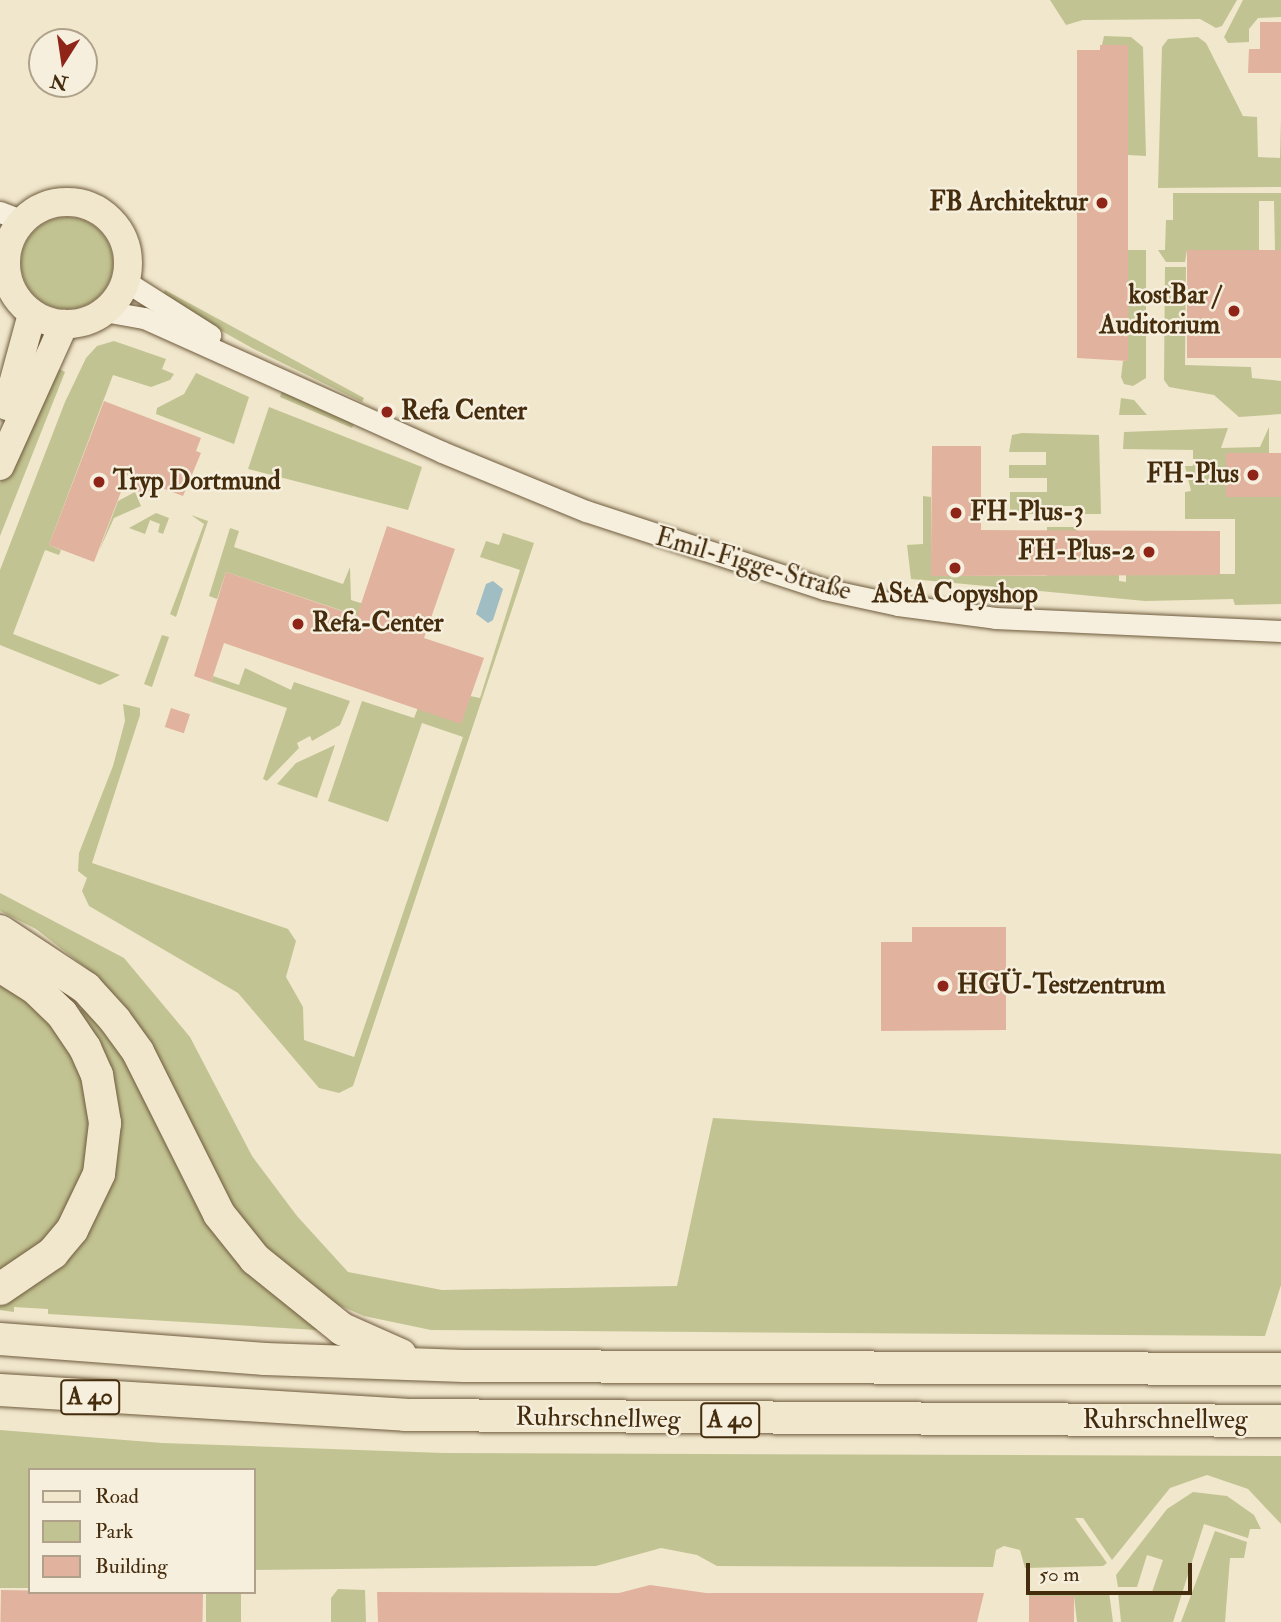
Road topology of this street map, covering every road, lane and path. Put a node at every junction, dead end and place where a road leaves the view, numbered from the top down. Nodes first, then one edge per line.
1 (12, 216) edge
2 (4, 244) edge
3 (125, 281) junction
4 (104, 312) junction
5 (32, 314) junction
6 (64, 324) junction
7 (259, 366) junction
8 (0, 428) edge
9 (0, 466) edge
10 (1281, 631) edge
11 (0, 931) edge
12 (0, 967) edge
13 (0, 1289) edge
14 (0, 1339) edge
15 (464, 1366) junction
16 (1281, 1369) edge
17 (0, 1390) edge
18 (1281, 1421) edge

1 - 2 main road
1 - 3 main road
2 - 5 main road
3 - 4 main road
3 - 7 street, Emil-Figge-Straße
4 - 6 main road, Emil-Figge-Straße
4 - 7 street, Emil-Figge-Straße
5 - 6 main road
5 - 8 main road
6 - 9 main road
7 - 10 street, Emil-Figge-Straße
11 - 15 highway
12 - 13 highway
14 - 15 highway, Ruhrschnellweg / A 40
15 - 16 highway, Ruhrschnellweg / A 40
17 - 18 highway, Ruhrschnellweg / A 40

